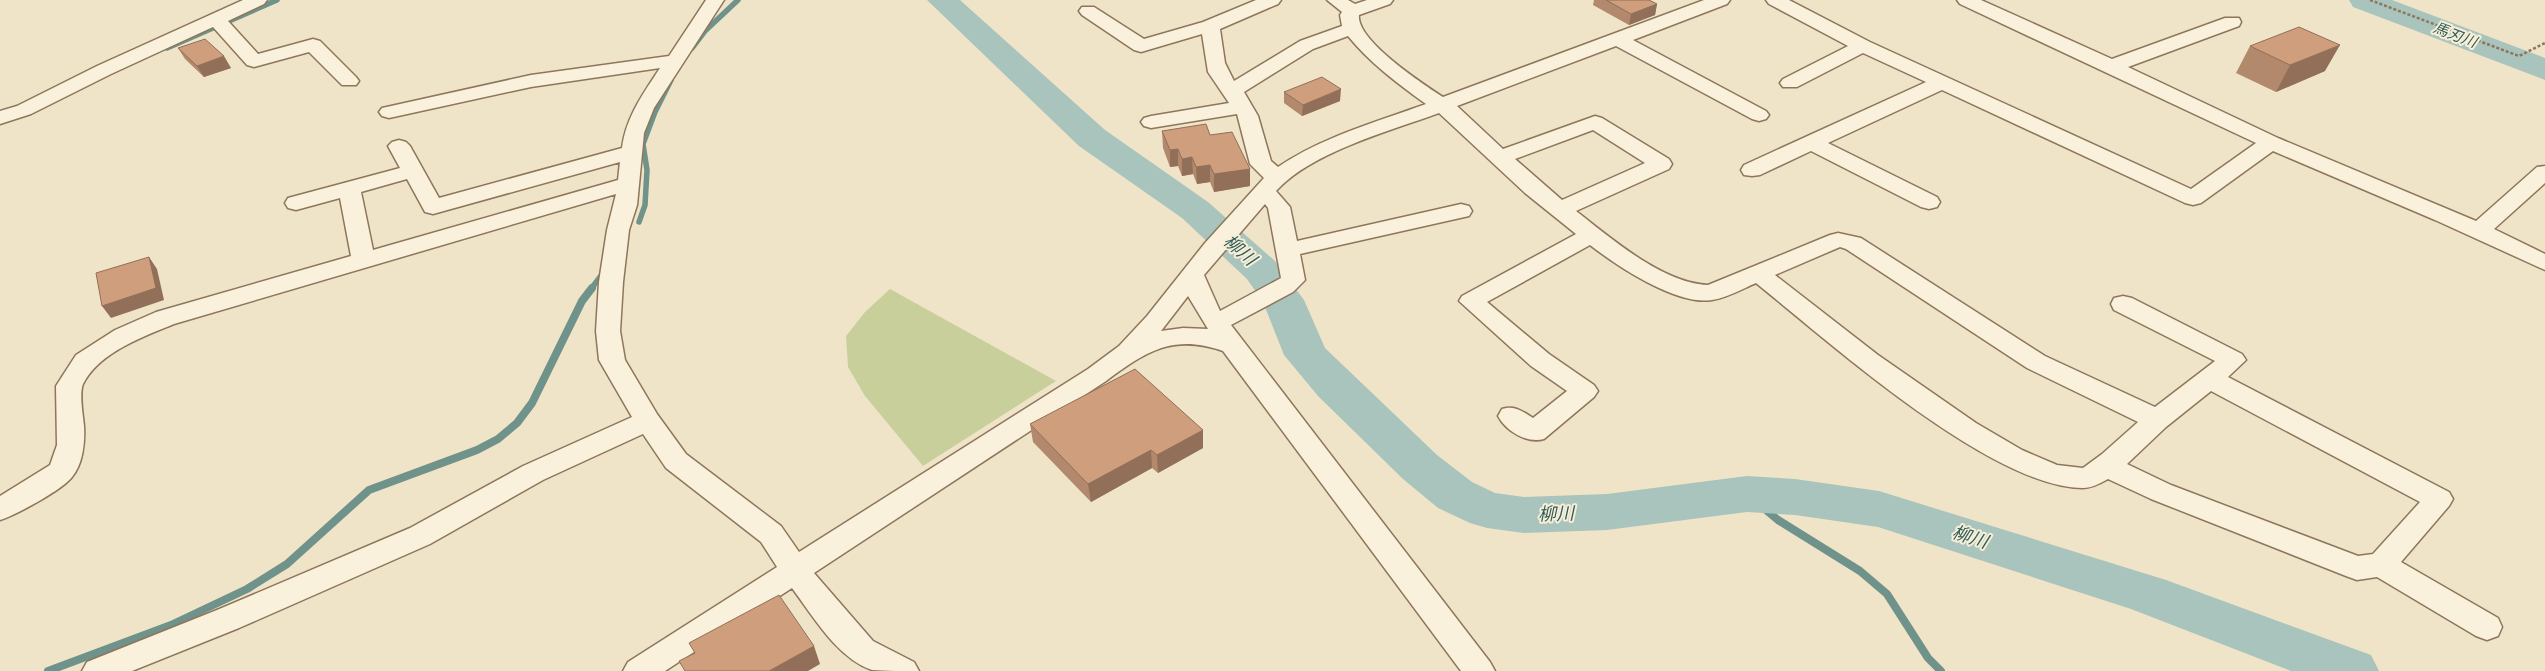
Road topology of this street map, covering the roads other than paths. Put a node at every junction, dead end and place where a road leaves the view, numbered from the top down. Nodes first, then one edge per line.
1 (258, 0) edge
2 (715, 0) edge
3 (1272, 0) edge
4 (1336, 0) edge
5 (1384, 0) edge
6 (1721, 0) edge
7 (1775, 0) edge
8 (1966, 0) edge
9 (1652, 4) edge
10 (1088, 11) dead end
11 (1677, 17) junction
12 (217, 20) junction
13 (1352, 20) junction
14 (2232, 22) dead end
15 (1210, 26) junction
16 (1616, 38) junction
17 (1864, 46) junction
18 (675, 61) junction
19 (2112, 66) junction
20 (349, 81) dead end
21 (1943, 82) junction
22 (1790, 83) dead end
23 (1238, 98) junction
24 (1442, 104) junction
25 (389, 112) dead end
26 (1760, 115) dead end
27 (1, 117) edge
28 (1151, 122) dead end
29 (1810, 142) junction
30 (2271, 142) junction
31 (399, 146) dead end
32 (632, 152) junction
33 (1501, 157) junction
34 (1752, 170) dead end
35 (413, 171) junction
36 (2545, 172) edge
37 (628, 185) junction
38 (1271, 185) junction
39 (350, 188) junction
40 (1929, 202) dead end
41 (296, 203) dead end
42 (1561, 209) junction
43 (1461, 211) dead end
44 (2480, 230) junction
45 (1593, 234) junction
46 (1286, 249) junction
47 (363, 260) junction
48 (2545, 263) edge
49 (1758, 273) junction
50 (1193, 276) junction
51 (2123, 304) dead end
52 (1216, 323) junction
53 (1232, 345) junction
54 (1128, 352) junction
55 (2210, 379) junction
56 (1511, 416) dead end
57 (2158, 420) junction
58 (648, 421) junction
59 (2106, 466) junction
60 (0, 509) edge
61 (2382, 565) junction
62 (795, 570) junction
63 (2487, 627) dead end
64 (98, 671) edge
65 (639, 671) edge
66 (903, 671) edge
67 (1479, 671) edge

1 - 12 street
2 - 18 street
3 - 15 street
4 - 13 street
5 - 13 street
6 - 11 street
7 - 17 street
8 - 19 street
9 - 11 street
10 - 15 street
11 - 16 street
12 - 20 street
12 - 27 street
13 - 23 street
13 - 24 street
14 - 19 street
15 - 23 street
16 - 24 street
16 - 26 street
17 - 21 street
17 - 22 street
18 - 25 street
18 - 32 street
19 - 30 street
21 - 29 street
21 - 30 street
23 - 28 street
23 - 38 street
24 - 33 street
24 - 38 street
29 - 34 street
29 - 40 street
30 - 44 street
31 - 35 street
32 - 35 street
32 - 37 street
33 - 42 street
33 - 42 street
35 - 39 street
36 - 44 street
37 - 47 street
37 - 58 street
38 - 46 street
38 - 50 street
39 - 41 street
39 - 47 street
42 - 45 street
43 - 46 street
44 - 48 street
45 - 49 street
45 - 56 street
46 - 52 street
47 - 60 street
49 - 57 street
49 - 59 street
50 - 52 street
50 - 54 street
51 - 55 street
52 - 53 street
53 - 54 street
53 - 67 street
54 - 62 street
55 - 57 street
55 - 61 street
57 - 59 street
58 - 62 street
58 - 64 street
59 - 61 street
61 - 63 street
62 - 65 street
62 - 66 street

